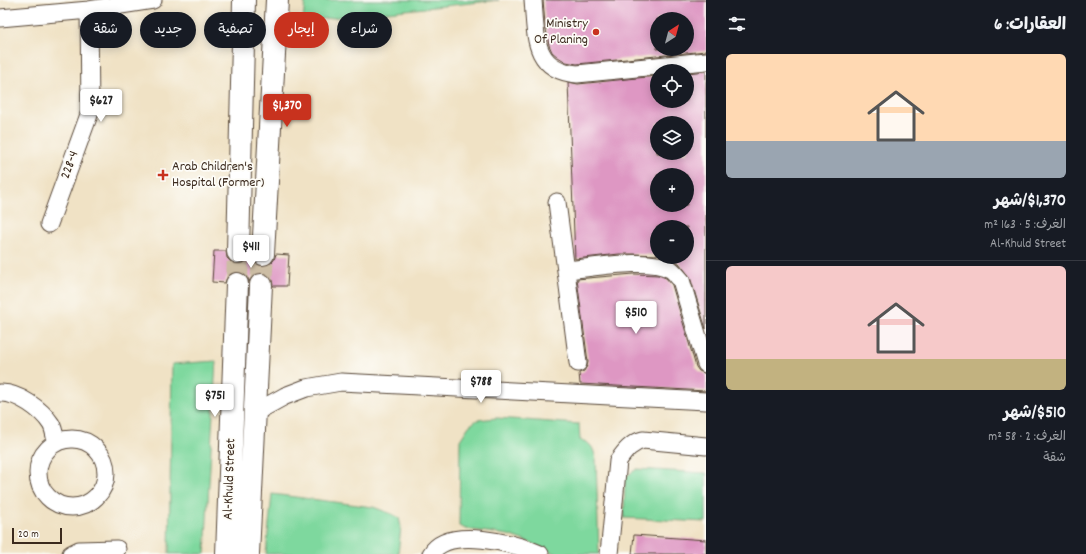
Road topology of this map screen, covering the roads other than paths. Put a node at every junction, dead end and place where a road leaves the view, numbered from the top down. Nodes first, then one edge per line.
1 (153, 0) edge
2 (244, 0) edge
3 (277, 0) edge
4 (533, 0) edge
5 (89, 10) junction
6 (0, 18) edge
7 (706, 61) edge
8 (557, 202) dead end
9 (49, 224) dead end
10 (238, 252) tunnel mouth
11 (263, 254) tunnel mouth
12 (566, 270) junction
13 (237, 284) tunnel mouth
14 (261, 285) tunnel mouth
15 (578, 363) dead end
16 (706, 364) edge
17 (0, 393) edge
18 (706, 401) edge
19 (254, 413) junction
20 (56, 442) junction
21 (706, 446) edge
22 (117, 549) dead end
23 (71, 554) edge
24 (227, 554) edge
25 (248, 554) edge
26 (431, 554) edge
27 (540, 554) edge
28 (609, 554) edge

1 - 5 street
2 - 10 main road
3 - 11 main road
4 - 7 street
5 - 6 street
5 - 9 street, 228-4
8 - 12 street
12 - 15 street
12 - 16 street
13 - 24 main road, Al-Khuld Street
14 - 19 main road, Al-Khuld Street
17 - 20 street
18 - 19 street
19 - 25 main road, Al-Khuld Street
20 - 20 street
21 - 28 street
22 - 23 street
26 - 27 street

